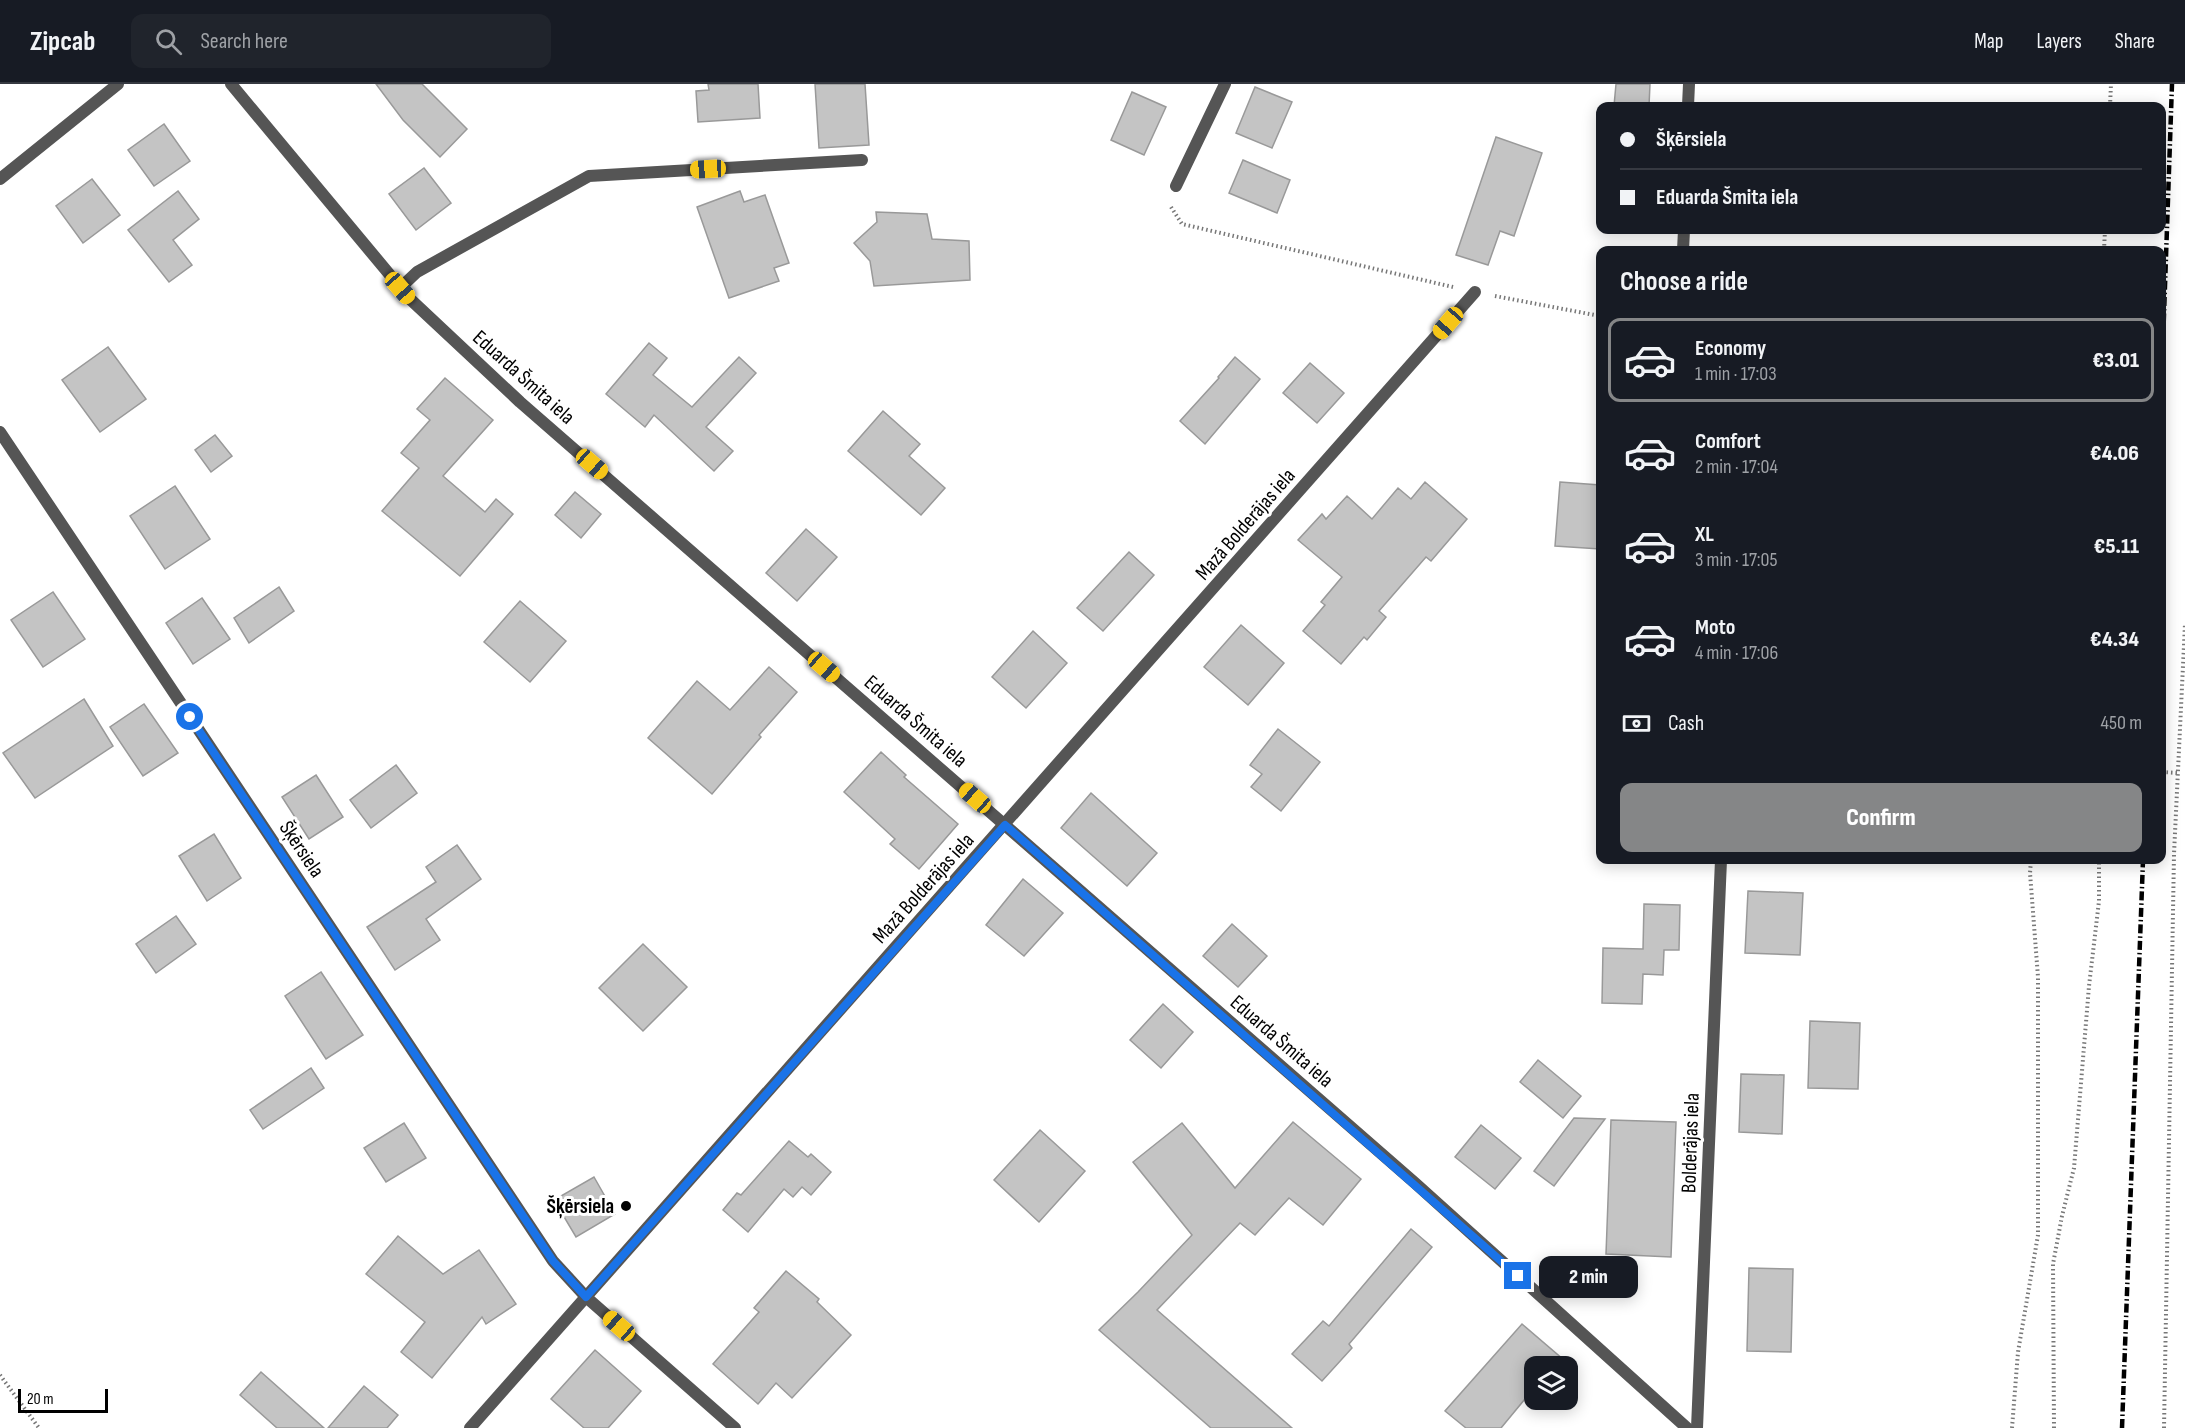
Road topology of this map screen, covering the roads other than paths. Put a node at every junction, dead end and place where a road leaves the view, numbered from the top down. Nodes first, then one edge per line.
1 (118, 84) edge
2 (231, 84) edge
3 (1225, 84) edge
4 (1689, 84) edge
5 (1688, 102) edge
6 (862, 160) dead end
7 (0, 179) edge
8 (1176, 186) road end
9 (400, 288) junction
10 (1475, 292) road end
11 (0, 432) edge
12 (1005, 825) junction
13 (1721, 864) edge
14 (586, 1297) junction
15 (470, 1428) edge
16 (735, 1428) edge
17 (1687, 1428) edge
18 (1697, 1428) edge

1 - 7 street
2 - 9 street, Eduarda Šmita iela
3 - 8 street
4 - 5 street
6 - 9 street
9 - 12 street, Eduarda Šmita iela
10 - 12 street, Mazā Bolderājas iela
11 - 14 street, Šķērsiela
12 - 14 street, Mazā Bolderājas iela
12 - 17 street, Eduarda Šmita iela
13 - 18 street, Bolderājas iela
14 - 15 street, Mazā Bolderājas iela
14 - 16 street, Šķērsiela

